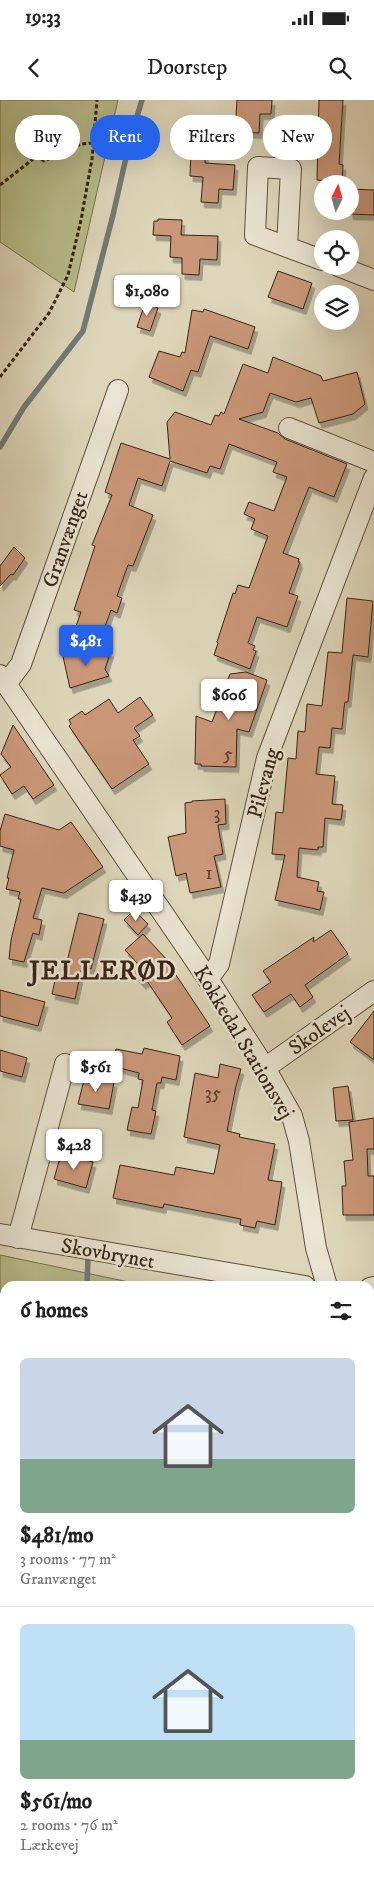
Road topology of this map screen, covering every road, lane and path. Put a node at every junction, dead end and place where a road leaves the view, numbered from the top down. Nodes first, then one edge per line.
1 (97, 100) edge
2 (96, 115) edge
3 (90, 143) edge
4 (91, 160) edge
5 (0, 185) edge
6 (287, 247) dead end
7 (314, 257) edge
8 (359, 274) edge
9 (374, 280) edge
10 (0, 378) edge
11 (118, 390) dead end
12 (289, 428) dead end
13 (374, 462) edge
14 (374, 478) edge
15 (3, 680) edge
16 (208, 979) junction
17 (374, 991) edge
18 (66, 1064) dead end
19 (265, 1068) junction
20 (9, 1236) edge
21 (275, 1281) edge
22 (326, 1281) edge

1 - 2 path
3 - 5 path
4 - 10 path
6 - 7 street
8 - 9 street
11 - 15 street, Granvænget
12 - 13 street
14 - 16 street, Pilevang
15 - 16 street, Kokkedal Stationsvej
16 - 19 street, Kokkedal Stationsvej
17 - 19 street, Skolevej
18 - 20 street
19 - 22 street, Kokkedal Stationsvej
20 - 21 street, Skovbrynet

